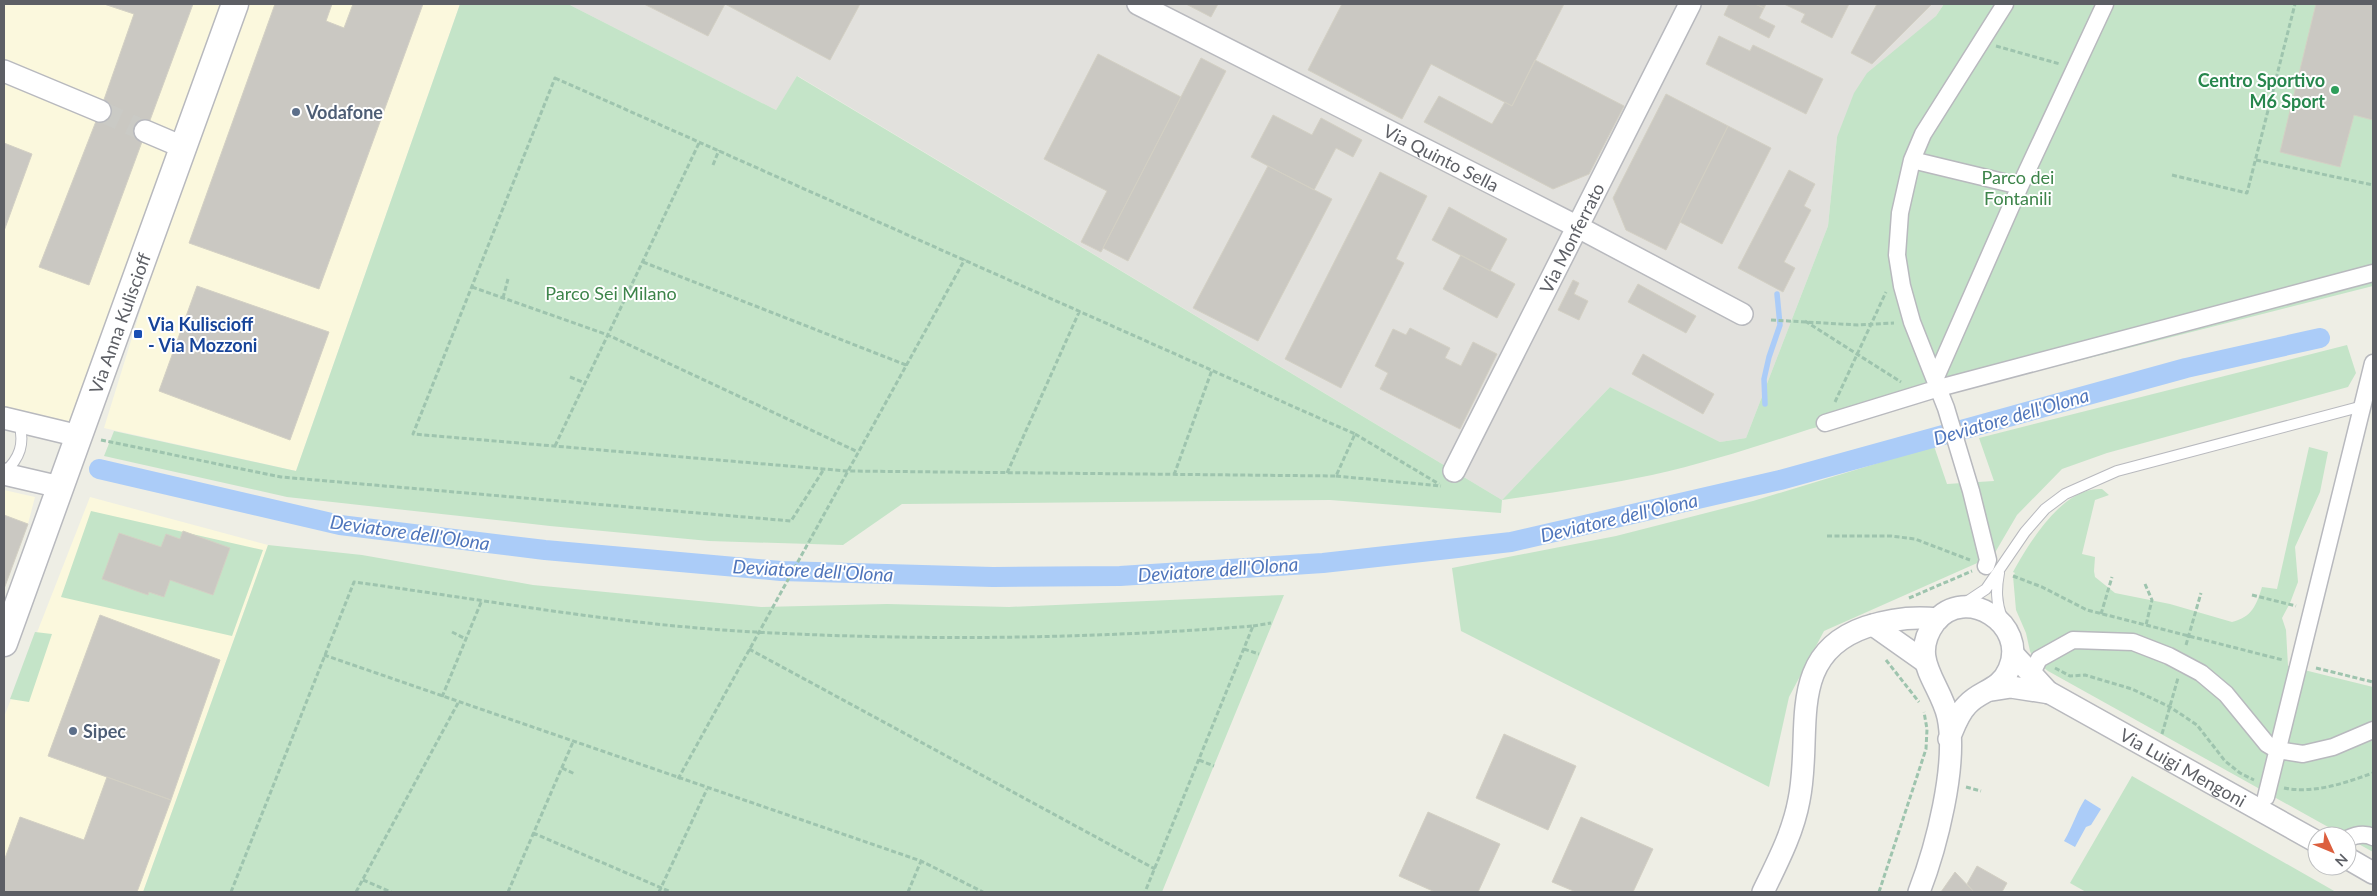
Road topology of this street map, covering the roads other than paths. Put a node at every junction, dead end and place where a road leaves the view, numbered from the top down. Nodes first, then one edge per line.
1 (235, 4) edge
2 (1138, 4) edge
3 (1690, 4) edge
4 (2005, 4) edge
5 (2106, 4) edge
6 (4, 71) edge
7 (100, 111) tunnel mouth
8 (145, 131) tunnel mouth
9 (185, 148) junction
10 (1912, 160) junction
11 (2020, 186) junction
12 (1578, 227) junction
13 (2373, 273) edge
14 (1742, 314) dead end
15 (2373, 364) edge
16 (1937, 382) junction
17 (2362, 406) junction
18 (11, 420) edge
19 (1825, 422) road end
20 (88, 438) junction
21 (1454, 471) dead end
22 (4, 474) edge
23 (60, 487) junction
24 (1993, 568) junction
25 (1944, 615) junction
26 (1873, 624) junction
27 (2005, 626) junction
28 (4, 643) edge
29 (2013, 654) junction
30 (2037, 663) road end
31 (1927, 668) junction
32 (1986, 693) junction
33 (2050, 693) junction
34 (2373, 730) edge
35 (1949, 739) junction
36 (2277, 750) junction
37 (2267, 790) road end
38 (2307, 836) edge
39 (2357, 836) edge
40 (2373, 836) edge
41 (2357, 864) edge
42 (2373, 873) edge
43 (1763, 892) edge
44 (1919, 892) edge

1 - 9 street, Via Anna Kuliscioff
2 - 12 street, Via Quinto Sella
3 - 12 street, Via Monferrato
4 - 10 street
5 - 11 street
6 - 7 street
8 - 9 street
9 - 20 street, Via Anna Kuliscioff
10 - 11 street
10 - 16 street
11 - 16 street
12 - 14 street, Via Quinto Sella
12 - 21 street, Via Monferrato
13 - 16 street
15 - 17 street
16 - 19 street
16 - 24 street
17 - 24 lane
17 - 36 street
18 - 20 street
18 - 22 lane
20 - 23 street, Via Anna Kuliscioff
22 - 23 street
23 - 28 street, Via Anna Kuliscioff
24 - 25 lane
24 - 27 lane
25 - 26 street
25 - 27 street
25 - 31 street
26 - 31 street
26 - 43 street
27 - 29 street
29 - 32 street
29 - 33 street, Via Luigi Mengoni
30 - 36 street
31 - 32 street
31 - 35 street
32 - 33 street, Via Luigi Mengoni
32 - 35 street
33 - 38 street, Via Luigi Mengoni
34 - 36 street
35 - 44 street
36 - 37 street
39 - 40 street
41 - 42 street

